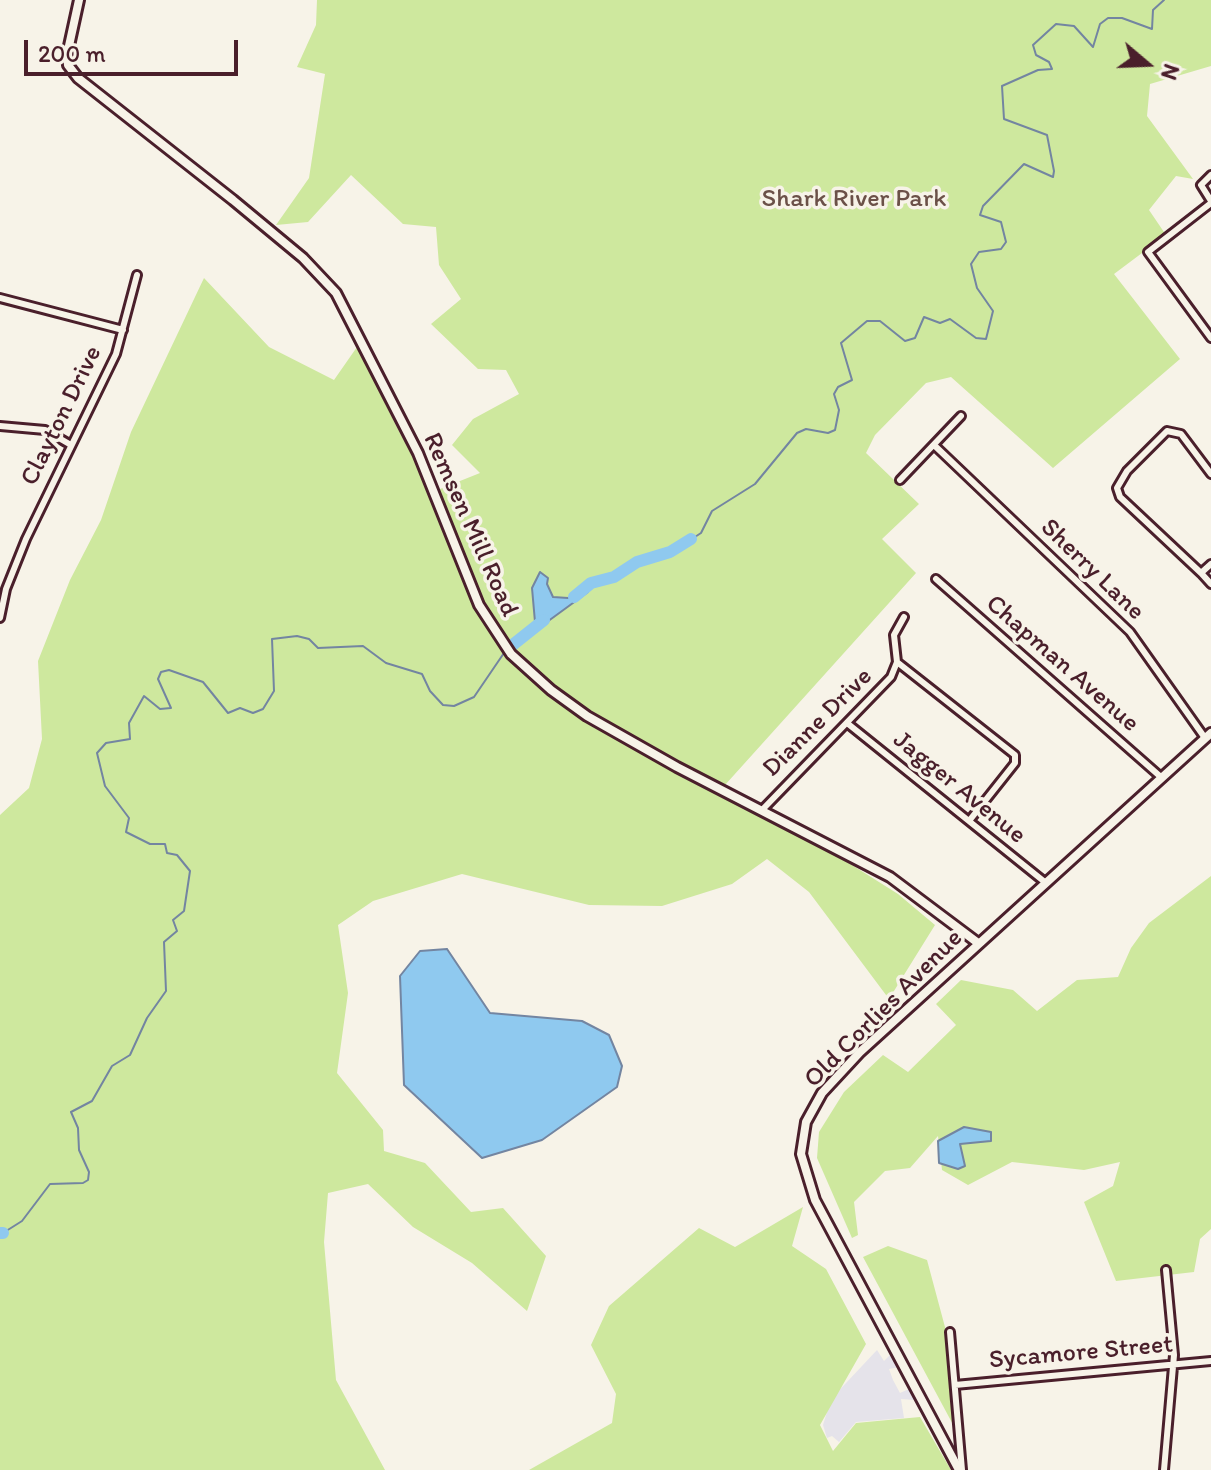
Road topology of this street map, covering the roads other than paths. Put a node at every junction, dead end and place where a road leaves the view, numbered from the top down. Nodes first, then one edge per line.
1 (79, 0) edge
2 (1211, 175) edge
3 (1211, 202) edge
4 (137, 275) dead end
5 (0, 298) edge
6 (123, 330) junction
7 (1211, 338) edge
8 (961, 416) dead end
9 (0, 426) edge
10 (71, 445) junction
11 (934, 445) junction
12 (1211, 474) edge
13 (900, 480) dead end
14 (1211, 564) edge
15 (1201, 573) junction
16 (936, 579) dead end
17 (1211, 584) edge
18 (904, 617) dead end
19 (0, 618) edge
20 (897, 662) junction
21 (847, 723) junction
22 (1208, 736) edge
23 (1162, 778) junction
24 (763, 809) junction
25 (969, 821) junction
26 (1046, 883) junction
27 (978, 943) junction
28 (1166, 1270) dead end
29 (950, 1332) dead end
30 (1211, 1361) edge
31 (1173, 1365) junction
32 (955, 1385) junction
33 (960, 1470) edge
34 (1164, 1470) edge

1 - 24 street, Remsen Mill Road
2 - 3 street
3 - 7 street
4 - 6 street, Clayton Drive
5 - 6 street
6 - 10 street, Clayton Drive
8 - 11 street
9 - 10 street
10 - 19 street, Clayton Drive
11 - 13 street
11 - 22 street, Sherry Lane
12 - 15 street
14 - 15 street
15 - 17 street
16 - 23 street, Chapman Avenue
18 - 20 street, Dianne Drive
20 - 21 street, Dianne Drive
20 - 25 street
21 - 24 street, Dianne Drive
21 - 25 street, Jagger Avenue
22 - 23 street, Old Corlies Avenue
23 - 26 street, Old Corlies Avenue
24 - 27 street, Remsen Mill Road
25 - 26 street, Jagger Avenue
26 - 27 street, Old Corlies Avenue
27 - 33 street, Old Corlies Avenue
28 - 31 street
29 - 32 street, Old Corlies Avenue
30 - 31 street, Sycamore Street
31 - 32 street, Sycamore Street
31 - 34 street
32 - 33 street, Old Corlies Avenue

